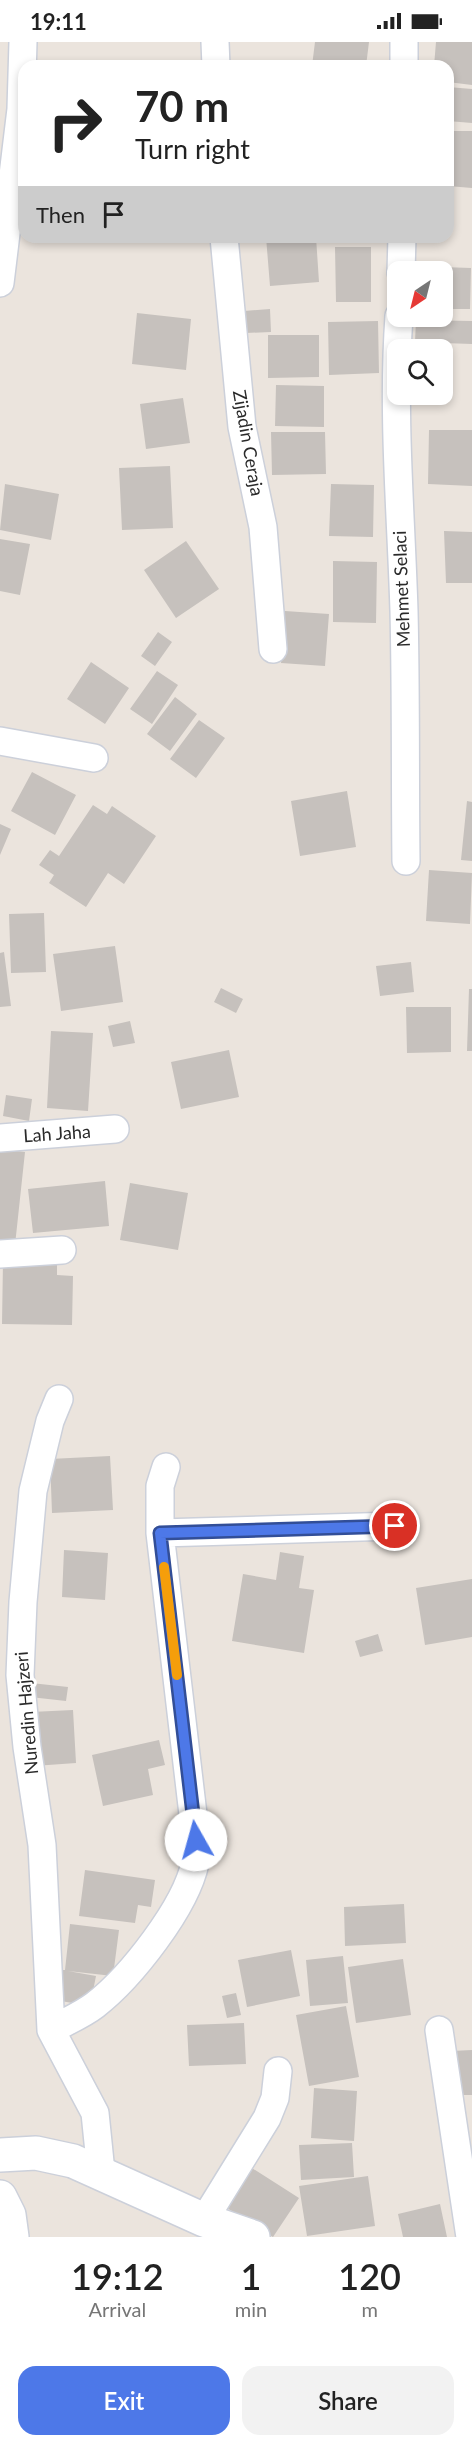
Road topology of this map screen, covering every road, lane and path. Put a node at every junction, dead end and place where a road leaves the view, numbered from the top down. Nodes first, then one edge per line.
1 (23, 42) edge
2 (215, 42) edge
3 (404, 42) edge
4 (22, 60) edge
5 (216, 60) edge
6 (404, 60) edge
7 (18, 134) edge
8 (225, 243) edge
9 (402, 243) edge
10 (401, 261) edge
11 (0, 283) edge
12 (398, 327) edge
13 (273, 649) dead end
14 (0, 741) edge
15 (94, 758) dead end
16 (406, 861) dead end
17 (115, 1129) dead end
18 (0, 1138) edge
19 (62, 1250) dead end
20 (0, 1254) edge
21 (59, 1399) dead end
22 (166, 1467) dead end
23 (395, 1526) dead end
24 (160, 1533) junction
25 (51, 2030) junction
26 (439, 2030) dead end
27 (278, 2071) dead end
28 (0, 2155) edge
29 (101, 2172) junction
30 (0, 2197) edge
31 (204, 2220) junction
32 (12, 2237) edge
33 (253, 2237) edge
34 (470, 2237) edge

1 - 4 street
2 - 5 street
3 - 6 street
7 - 11 street
8 - 13 street, Zijadin Ceraja
9 - 10 street
12 - 16 street, Mehmet Selaci
14 - 15 street
17 - 18 street, Lah Jaha
19 - 20 street
21 - 25 street, Nuredin Hajzeri
22 - 24 street
23 - 24 street
24 - 25 street
25 - 29 street, Nuredin Hajzeri
26 - 34 street
27 - 31 street
28 - 29 street
29 - 31 street
30 - 32 street
31 - 33 street

